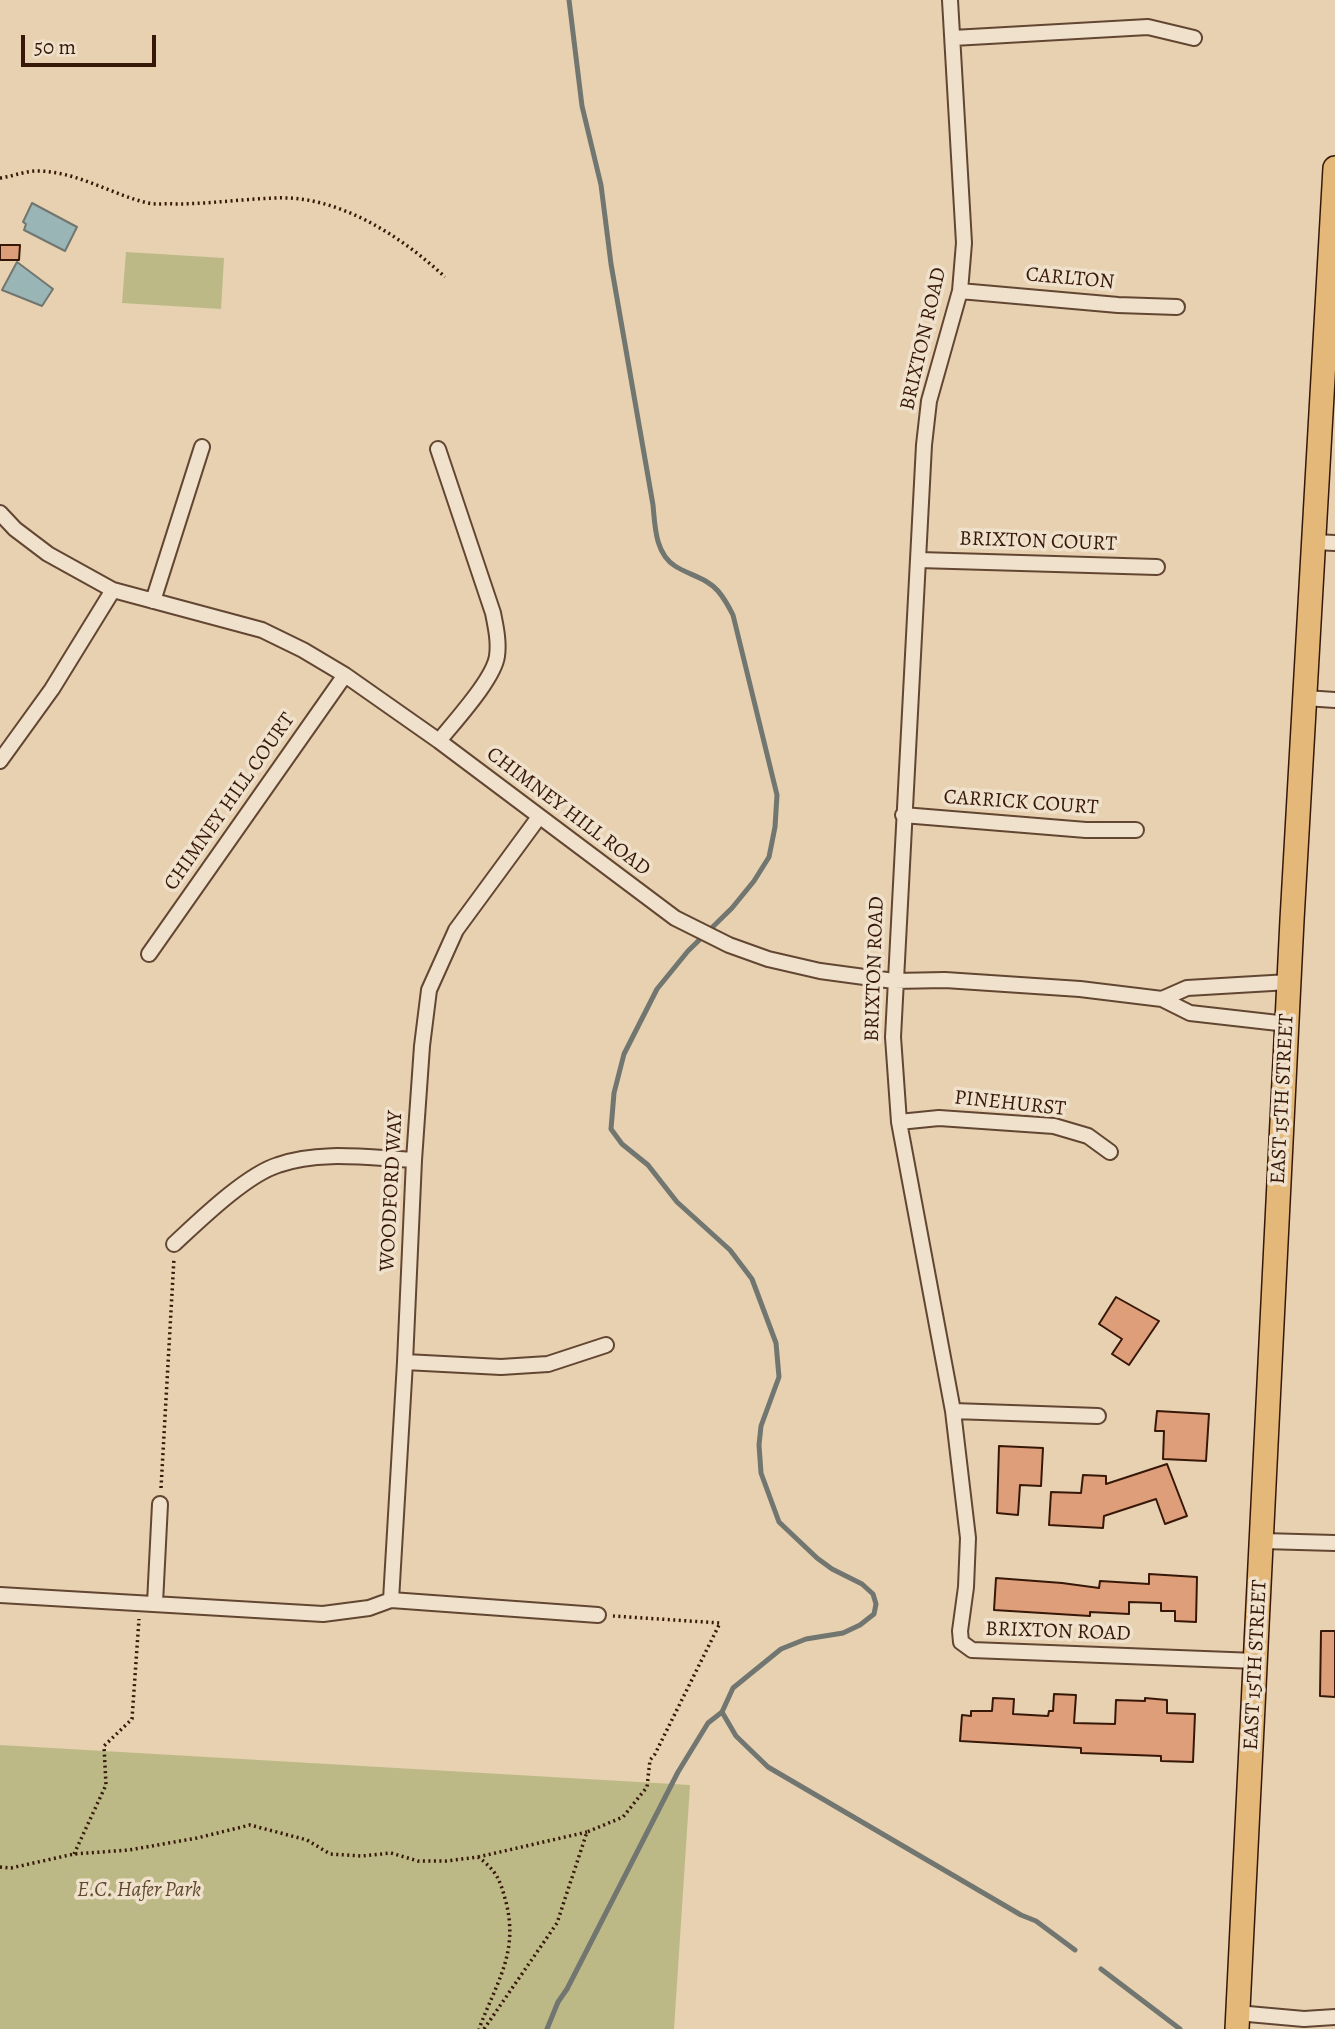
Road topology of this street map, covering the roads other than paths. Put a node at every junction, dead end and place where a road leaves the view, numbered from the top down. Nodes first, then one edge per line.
1 (950, 0) edge
2 (953, 38) junction
3 (1194, 38) dead end
4 (1335, 168) edge
5 (1332, 289) edge
6 (960, 291) junction
7 (1177, 307) dead end
8 (202, 447) dead end
9 (438, 449) dead end
10 (0, 513) edge
11 (1324, 542) edge
12 (919, 560) junction
13 (1157, 567) dead end
14 (113, 590) junction
15 (153, 601) junction
16 (345, 675) junction
17 (1305, 698) junction
18 (1335, 700) edge
19 (439, 741) junction
20 (0, 761) edge
21 (903, 815) junction
22 (539, 817) junction
23 (1136, 830) dead end
24 (149, 954) dead end
25 (894, 981) junction
26 (1289, 982) junction
27 (1162, 999) junction
28 (1287, 1024) junction
29 (899, 1122) junction
30 (1110, 1152) dead end
31 (414, 1160) junction
32 (174, 1244) road end
33 (606, 1345) dead end
34 (405, 1362) junction
35 (953, 1411) junction
36 (1098, 1416) dead end
37 (160, 1504) road end
38 (1263, 1541) junction
39 (1335, 1543) edge
40 (0, 1595) edge
41 (391, 1600) junction
42 (147, 1603) junction
43 (598, 1615) road end
44 (1256, 1661) junction
45 (1335, 2017) edge
46 (1237, 2021) edge

1 - 2 street, BRIXTON ROAD
2 - 3 street
2 - 6 street, BRIXTON ROAD
4 - 5 main road, EAST 15TH STREET
5 - 11 main road, EAST 15TH STREET
6 - 7 street, CARLTON
6 - 12 street, BRIXTON ROAD
8 - 15 street
9 - 19 street
10 - 14 street, CHIMNEY HILL ROAD
11 - 17 main road, EAST 15TH STREET
12 - 13 street, BRIXTON COURT
12 - 21 street, BRIXTON ROAD
14 - 15 street, CHIMNEY HILL ROAD
14 - 20 street
15 - 16 street, CHIMNEY HILL ROAD
16 - 19 street, CHIMNEY HILL ROAD
16 - 24 street, CHIMNEY HILL COURT
17 - 18 street
17 - 26 main road, EAST 15TH STREET
19 - 22 street, CHIMNEY HILL ROAD
21 - 23 street, CARRICK COURT
21 - 25 street, BRIXTON ROAD
22 - 25 street, CHIMNEY HILL ROAD
22 - 31 street, WOODFORD WAY
25 - 27 street, CHIMNEY HILL ROAD
25 - 29 street, BRIXTON ROAD
26 - 27 street
26 - 28 main road, EAST 15TH STREET
27 - 28 street
28 - 38 main road, EAST 15TH STREET
29 - 30 street, PINEHURST
29 - 35 street, BRIXTON ROAD
31 - 32 street
31 - 34 street, WOODFORD WAY
33 - 34 street
34 - 41 street, WOODFORD WAY
35 - 36 street
35 - 44 street, BRIXTON ROAD
37 - 42 street
38 - 39 street
38 - 44 main road, EAST 15TH STREET
40 - 42 street
41 - 42 street
41 - 43 street
44 - 46 main road, EAST 15TH STREET
45 - 46 street

